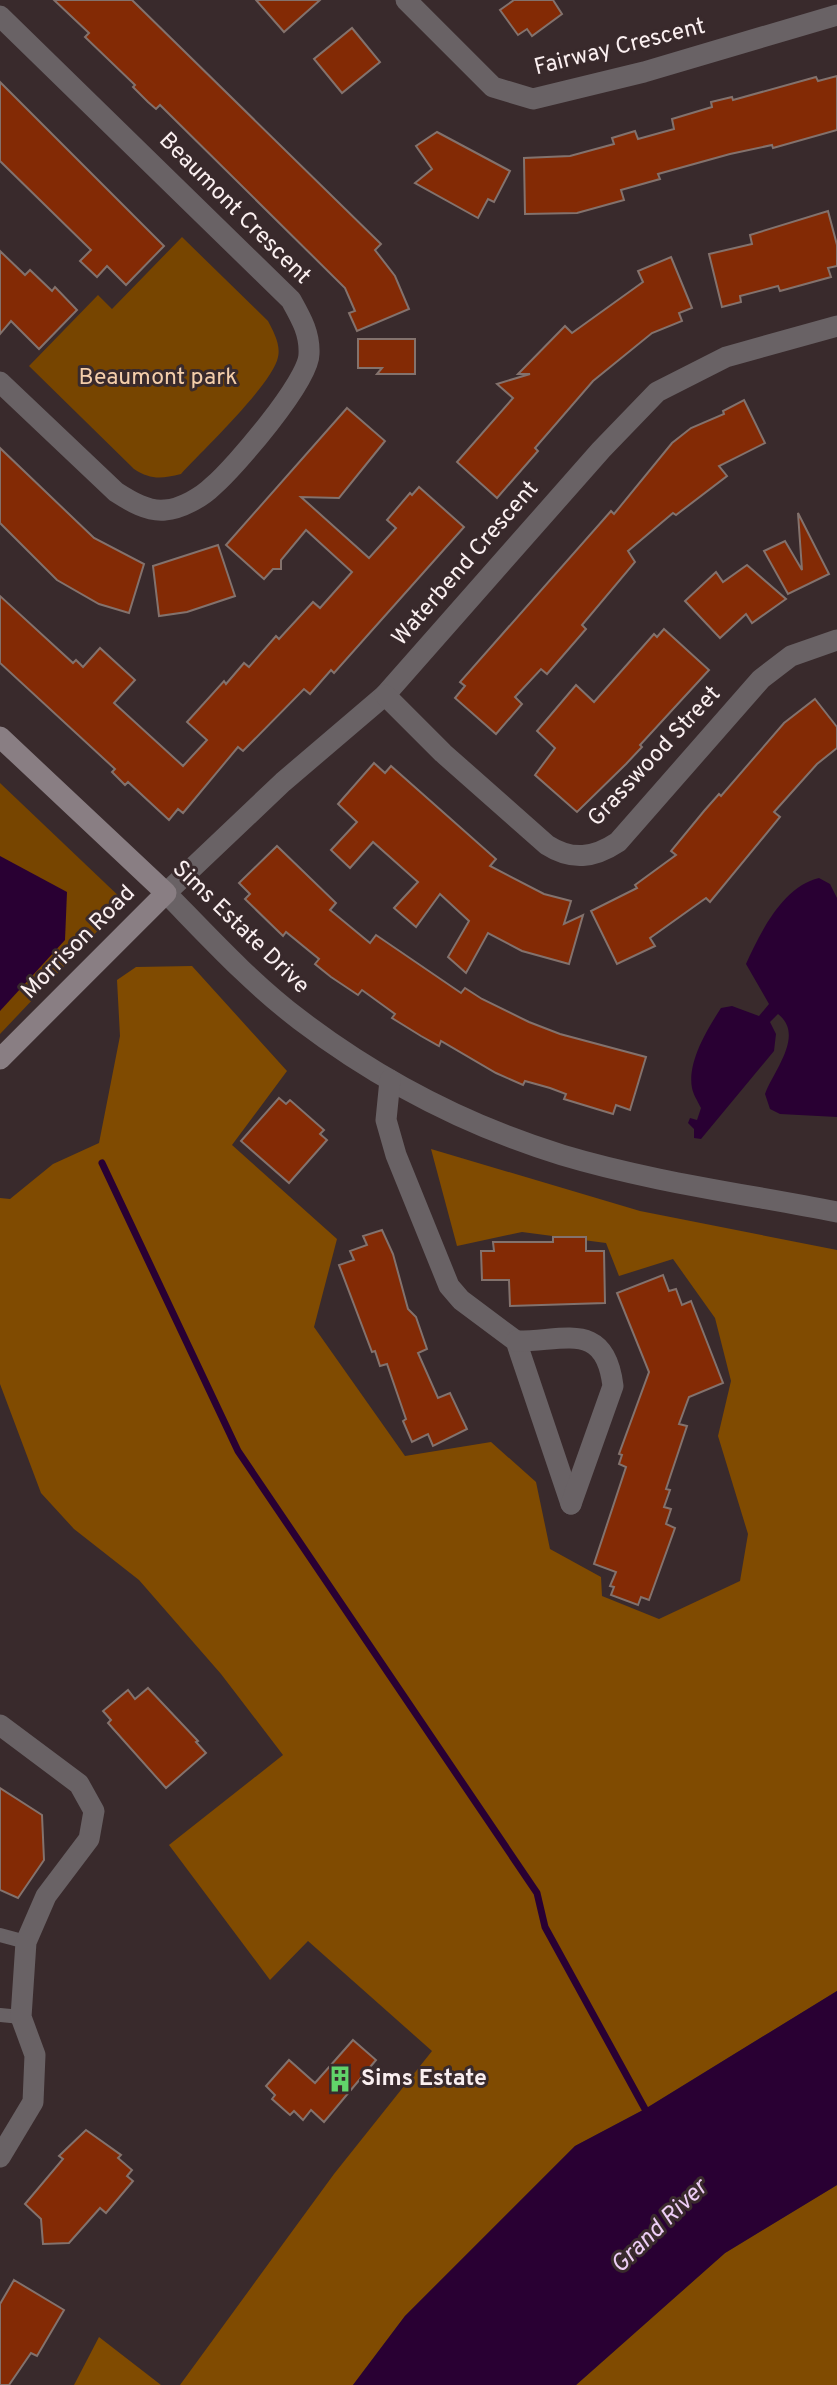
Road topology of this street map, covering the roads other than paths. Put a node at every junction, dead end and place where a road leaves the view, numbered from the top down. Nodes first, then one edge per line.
1 (406, 0) edge
2 (837, 15) edge
3 (0, 16) edge
4 (837, 326) edge
5 (0, 382) edge
6 (837, 640) edge
7 (385, 695) junction
8 (0, 737) edge
9 (166, 893) junction
10 (0, 1059) edge
11 (390, 1080) junction
12 (837, 1212) edge
13 (516, 1341) junction
14 (0, 1725) edge
15 (0, 1935) edge
16 (26, 1942) junction
17 (10, 2016) edge
18 (0, 2157) edge

1 - 2 street, Fairway Crescent
3 - 5 street, Beaumont Crescent
4 - 7 street, Waterbend Crescent
6 - 7 street, Grasswood Street
7 - 9 street, Waterbend Crescent
8 - 9 street, Sims Estate Drive
9 - 10 street, Morrison Road
9 - 11 street, Sims Estate Drive
11 - 12 street, Sims Estate Drive
11 - 13 street
13 - 13 street
14 - 16 street
15 - 16 lane
16 - 17 street
17 - 18 street

